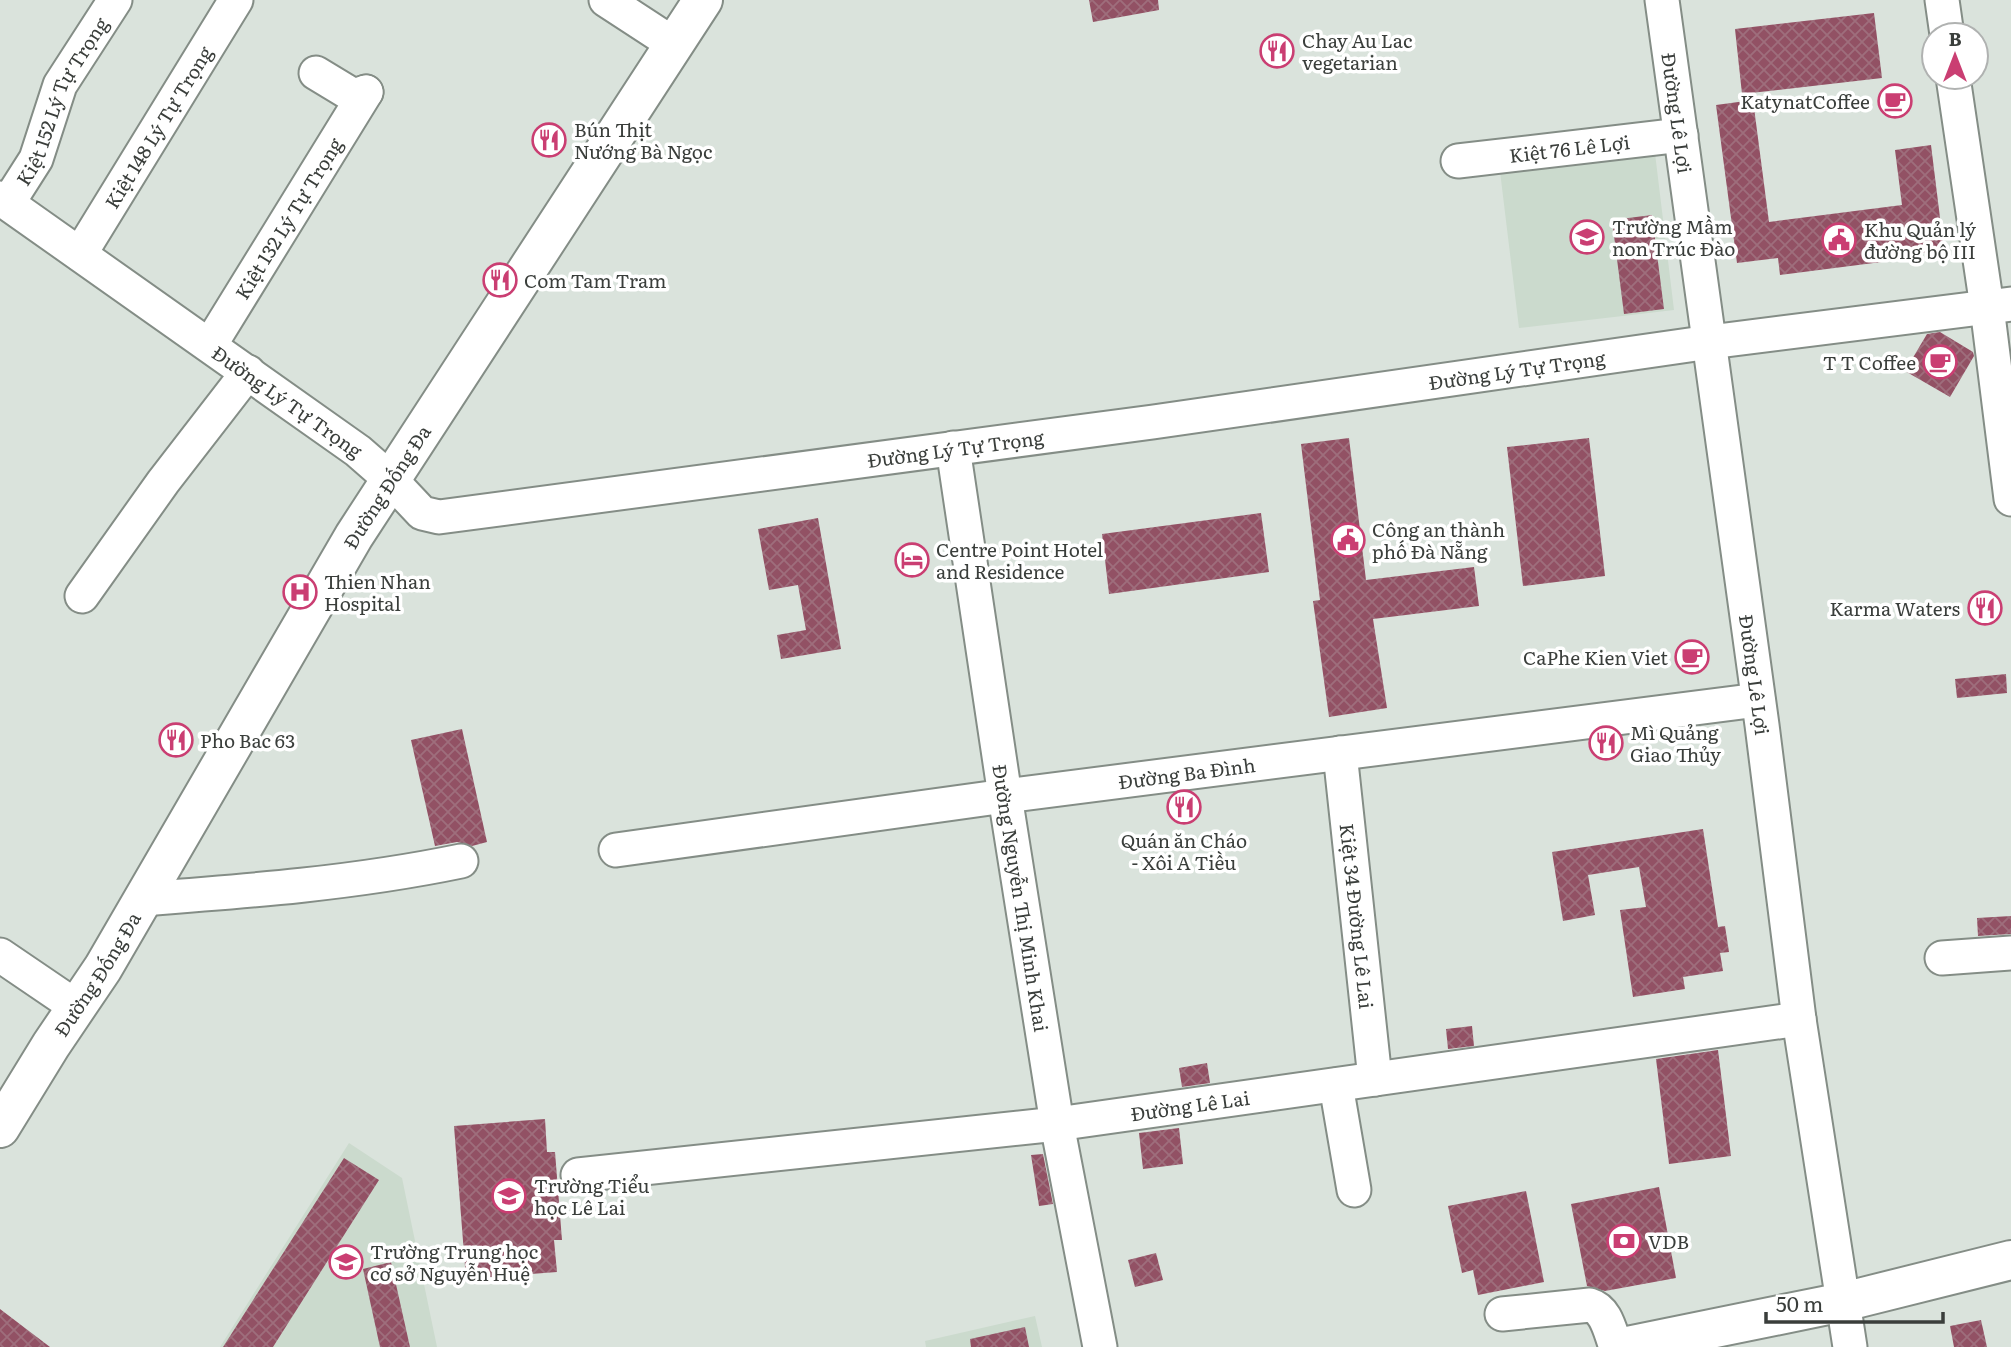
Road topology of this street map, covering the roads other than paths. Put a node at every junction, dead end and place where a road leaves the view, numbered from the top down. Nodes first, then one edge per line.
1 (115, 0) edge
2 (236, 0) edge
3 (606, 0) edge
4 (703, 0) edge
5 (1662, 0) edge
6 (1941, 0) edge
7 (1945, 21) edge
8 (675, 45) junction
9 (316, 72) dead end
10 (1956, 91) edge
11 (1681, 135) junction
12 (1458, 161) dead end
13 (4, 201) edge
14 (80, 254) junction
15 (1999, 305) edge
16 (1710, 342) junction
17 (210, 345) junction
18 (248, 372) junction
19 (953, 448) junction
20 (390, 479) junction
21 (2011, 499) edge
22 (82, 596) dead end
23 (1758, 700) junction
24 (1340, 753) junction
25 (1005, 796) junction
26 (616, 850) dead end
27 (461, 861) dead end
28 (142, 900) junction
29 (2011, 953) edge
30 (0, 954) edge
31 (1942, 958) dead end
32 (78, 1008) junction
33 (1799, 1019) junction
34 (1375, 1079) junction
35 (1336, 1085) junction
36 (1057, 1124) junction
37 (0, 1128) edge
38 (578, 1175) dead end
39 (1354, 1190) dead end
40 (2011, 1261) edge
41 (1843, 1301) junction
42 (1502, 1314) dead end
43 (1100, 1347) edge
44 (1616, 1347) edge
45 (1622, 1347) edge
46 (1850, 1347) edge

1 - 13 street, Kiệt 152 Lý Tự Trọng
2 - 14 street, Kiệt 148 Lý Tự Trọng
3 - 8 street
4 - 8 main road, Đường Đống Đa
5 - 11 street, Đường Lê Lợi
6 - 7 street
8 - 20 main road, Đường Đống Đa
9 - 17 street, Kiệt 132 Lý Tự Trọng
10 - 15 street
11 - 12 street, Kiệt 76 Lê Lợi
11 - 16 street, Đường Lê Lợi
13 - 14 street, Đường Lý Tự Trọng
14 - 17 street, Đường Lý Tự Trọng
15 - 16 street, Đường Lý Tự Trọng
15 - 21 street
16 - 19 street, Đường Lý Tự Trọng
16 - 23 street, Đường Lê Lợi
17 - 18 street, Đường Lý Tự Trọng
18 - 20 street, Đường Lý Tự Trọng
18 - 22 street
19 - 20 street, Đường Lý Tự Trọng
19 - 25 street, Đường Nguyễn Thị Minh Khai
20 - 28 main road, Đường Đống Đa
23 - 24 street, Đường Ba Đình
23 - 33 street, Đường Lê Lợi
24 - 25 street, Đường Ba Đình
24 - 34 street, Kiệt 34 Đường Lê Lai
25 - 26 street, Đường Ba Đình
25 - 36 street, Đường Nguyễn Thị Minh Khai
27 - 28 street
28 - 32 main road, Đường Đống Đa
29 - 31 street
30 - 32 street
32 - 37 main road, Đường Đống Đa
33 - 34 street, Đường Lê Lai
33 - 41 street, Đường Lê Lợi
34 - 35 street, Đường Lê Lai
35 - 36 street, Đường Lê Lai
35 - 39 street
36 - 38 street, Đường Lê Lai
36 - 43 street, Đường Nguyễn Thị Minh Khai
40 - 41 main road
41 - 45 main road
41 - 46 street, Đường Lê Lợi
42 - 44 street

